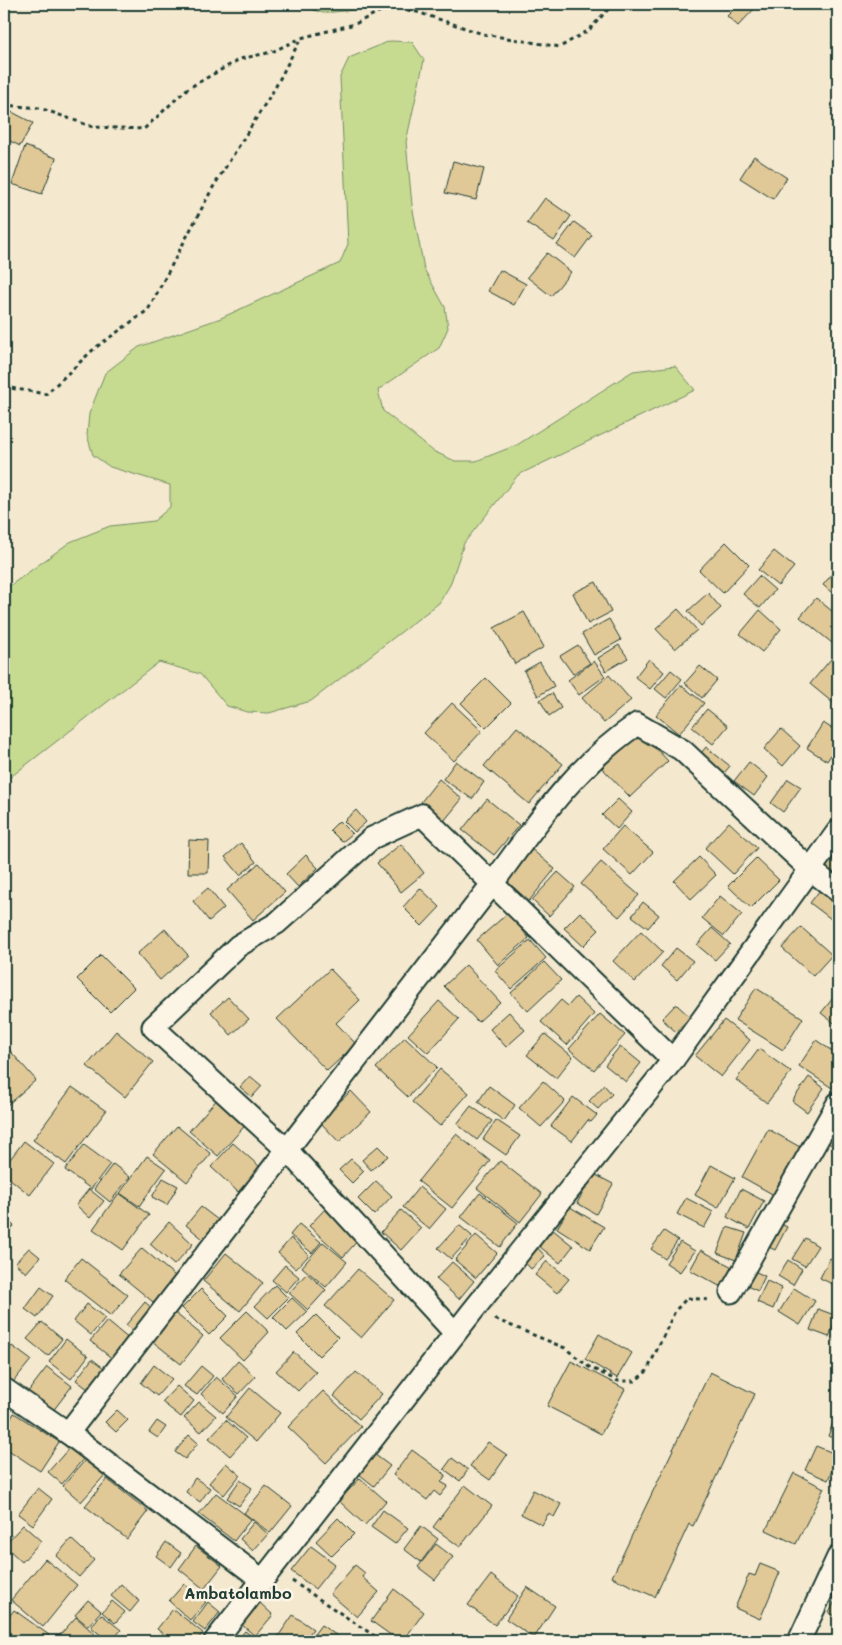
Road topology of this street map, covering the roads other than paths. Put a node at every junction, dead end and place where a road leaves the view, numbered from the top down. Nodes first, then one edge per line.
1 (838, 831) edge
2 (811, 870) junction
3 (493, 883) junction
4 (838, 891) edge
5 (674, 1060) junction
6 (838, 1103) edge
7 (286, 1149) junction
8 (731, 1292) road end
9 (455, 1333) junction
10 (4, 1389) edge
11 (68, 1433) junction
12 (838, 1557) edge
13 (265, 1573) junction
14 (215, 1641) edge
15 (799, 1641) edge

1 - 2 street
2 - 3 street
2 - 4 street
2 - 5 street
3 - 5 street
3 - 7 street
3 - 7 street
5 - 9 street
6 - 8 street
7 - 9 street
7 - 11 street
9 - 13 street
10 - 11 street
11 - 13 street
12 - 15 street
13 - 14 street

